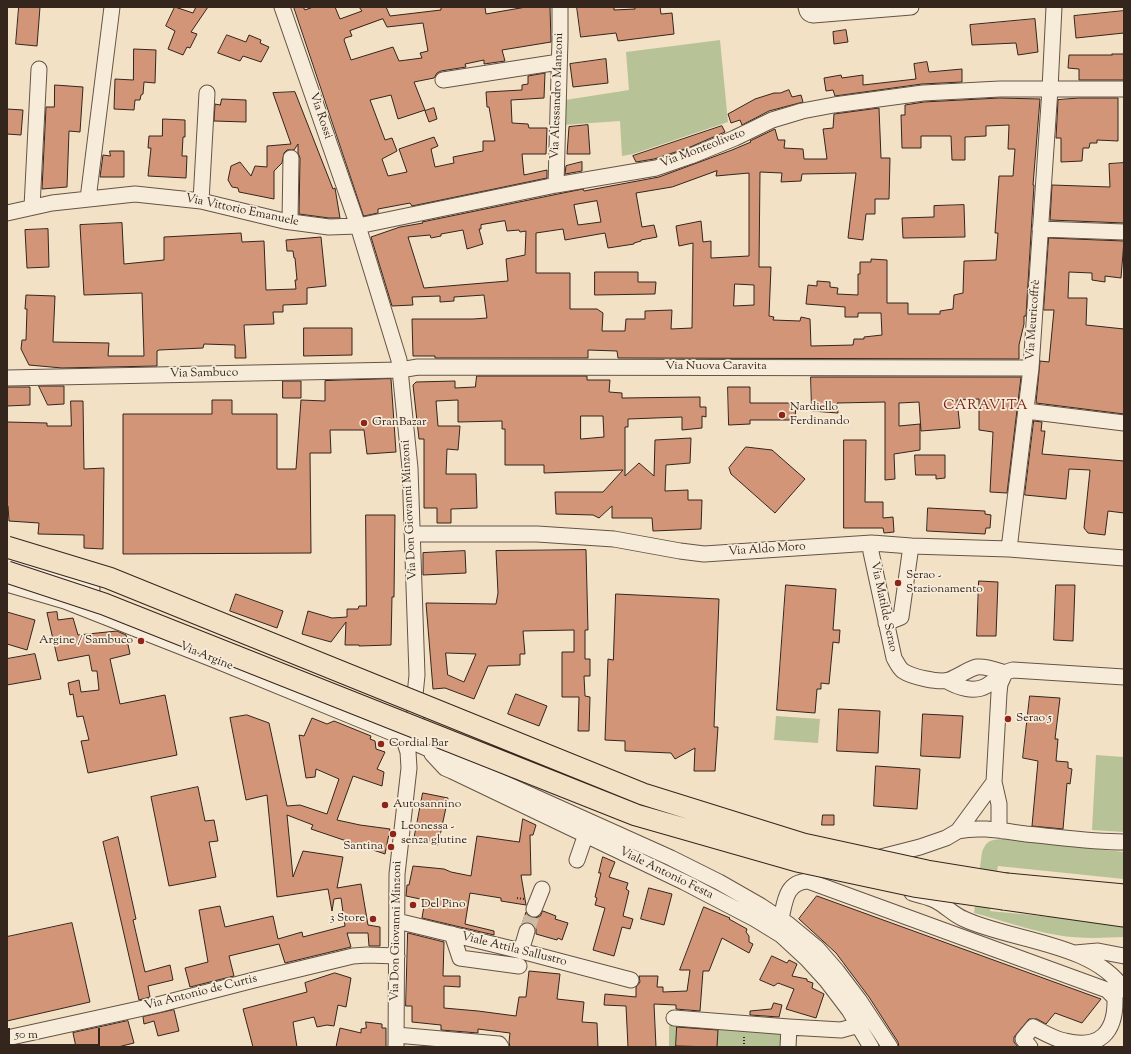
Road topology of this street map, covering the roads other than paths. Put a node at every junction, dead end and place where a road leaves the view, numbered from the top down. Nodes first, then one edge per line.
1 (112, 7) edge
2 (282, 7) edge
3 (560, 7) edge
4 (806, 7) edge
5 (911, 7) edge
6 (1054, 7) edge
7 (559, 62) junction
8 (40, 69) dead end
9 (443, 80) dead end
10 (1050, 89) junction
11 (1124, 89) edge
12 (207, 93) dead end
13 (291, 158) dead end
14 (556, 185) junction
15 (88, 199) junction
16 (201, 200) junction
17 (32, 207) junction
18 (7, 213) edge
19 (290, 222) junction
20 (358, 226) junction
21 (1040, 229) junction
22 (1124, 232) edge
23 (1031, 368) junction
24 (400, 370) junction
25 (7, 378) edge
26 (1026, 411) junction
27 (1124, 423) edge
28 (412, 534) junction
29 (872, 543) junction
30 (911, 546) junction
31 (7, 547) edge
32 (1009, 549) junction
33 (1124, 558) edge
34 (7, 562) edge
35 (7, 572) edge
36 (7, 584) edge
37 (886, 623) junction
38 (1005, 673) junction
39 (1124, 677) edge
40 (947, 681) junction
41 (412, 713) junction
42 (402, 737) junction
43 (424, 746) junction
44 (409, 768) junction
45 (994, 782) junction
46 (958, 831) junction
47 (1003, 831) junction
48 (586, 834) junction
49 (1124, 842) edge
50 (577, 860) dead end
51 (843, 867) junction
52 (542, 889) dead end
53 (1006, 892) junction
54 (1124, 895) edge
55 (534, 909) tunnel mouth
56 (1124, 916) edge
57 (781, 919) junction
58 (397, 921) junction
59 (527, 931) tunnel mouth
60 (452, 934) junction
61 (521, 950) junction
62 (1074, 953) junction
63 (396, 956) junction
64 (1124, 956) edge
65 (519, 966) dead end
66 (630, 980) dead end
67 (1124, 990) edge
68 (674, 1018) dead end
69 (859, 1025) junction
70 (877, 1027) junction
71 (789, 1028) junction
72 (7, 1038) edge
73 (396, 1041) edge
74 (501, 1047) edge
75 (788, 1047) edge
76 (871, 1047) edge
77 (884, 1047) edge
78 (890, 1047) edge
79 (1030, 1047) edge

1 - 15 street
2 - 20 street, Via Rossi
3 - 7 street, Via Alessandro Manzoni
4 - 5 street
6 - 10 street, Via Meuricoffrè
7 - 9 street
7 - 14 street, Via Alessandro Manzoni
8 - 17 street
10 - 11 street, Via Monteoliveto
10 - 14 street, Via Monteoliveto
10 - 21 street, Via Meuricoffrè
12 - 16 street
13 - 19 street
14 - 20 street, Via Monteoliveto
15 - 16 street, Via Vittorio Emanuele
15 - 17 street, Via Vittorio Emanuele
16 - 19 street, Via Vittorio Emanuele
17 - 18 street, Via Vittorio Emanuele
19 - 20 street, Via Vittorio Emanuele
20 - 24 street, Via Don Giovanni Minzoni
21 - 22 street
21 - 23 street, Via Meuricoffrè
23 - 24 street, Via Nuova Caravita
23 - 26 street, Via Meuricoffrè
24 - 25 street, Via Sambuco
24 - 28 street, Via Don Giovanni Minzoni
26 - 27 street
26 - 32 street, Via Meuricoffrè
28 - 29 street, Via Aldo Moro
28 - 41 street, Via Don Giovanni Minzoni
29 - 30 street, Via Aldo Moro
29 - 37 street, Via Matilde Serao
30 - 32 street, Via Aldo Moro
30 - 37 street
31 - 53 highway, bridge
32 - 33 street, Via Aldo Moro
34 - 41 street
35 - 53 highway, bridge
36 - 42 street, Via Argine
37 - 40 street, Via Matilde Serao
38 - 39 street, Via Matilde Serao
38 - 40 street, Via Matilde Serao
38 - 40 street, Via Matilde Serao
38 - 45 street
41 - 51 street
42 - 43 street, Via Argine
42 - 44 street, Via Don Giovanni Minzoni
43 - 44 street, Via Don Giovanni Minzoni
43 - 48 street, Viale Antonio Festa
43 - 57 street, Via Argine
44 - 58 street, Via Don Giovanni Minzoni
45 - 46 street
45 - 47 street
46 - 47 street
46 - 51 street
47 - 49 street
48 - 50 street
48 - 69 street, Viale Antonio Festa
51 - 62 street
52 - 55 street
53 - 54 highway
53 - 56 highway
57 - 70 street, Via Argine
57 - 79 street
58 - 60 street, Viale Attila Sallustro
58 - 63 street, Via Don Giovanni Minzoni
59 - 61 street
60 - 61 street, Viale Attila Sallustro
60 - 65 street
61 - 66 street, Viale Attila Sallustro
62 - 64 street
62 - 67 street
63 - 72 street, Via Antonio de Curtis
63 - 73 street, Via Don Giovanni Minzoni
68 - 71 street
69 - 71 street
69 - 76 street, Viale Antonio Festa
70 - 77 street
70 - 78 street
71 - 75 street
73 - 74 street

